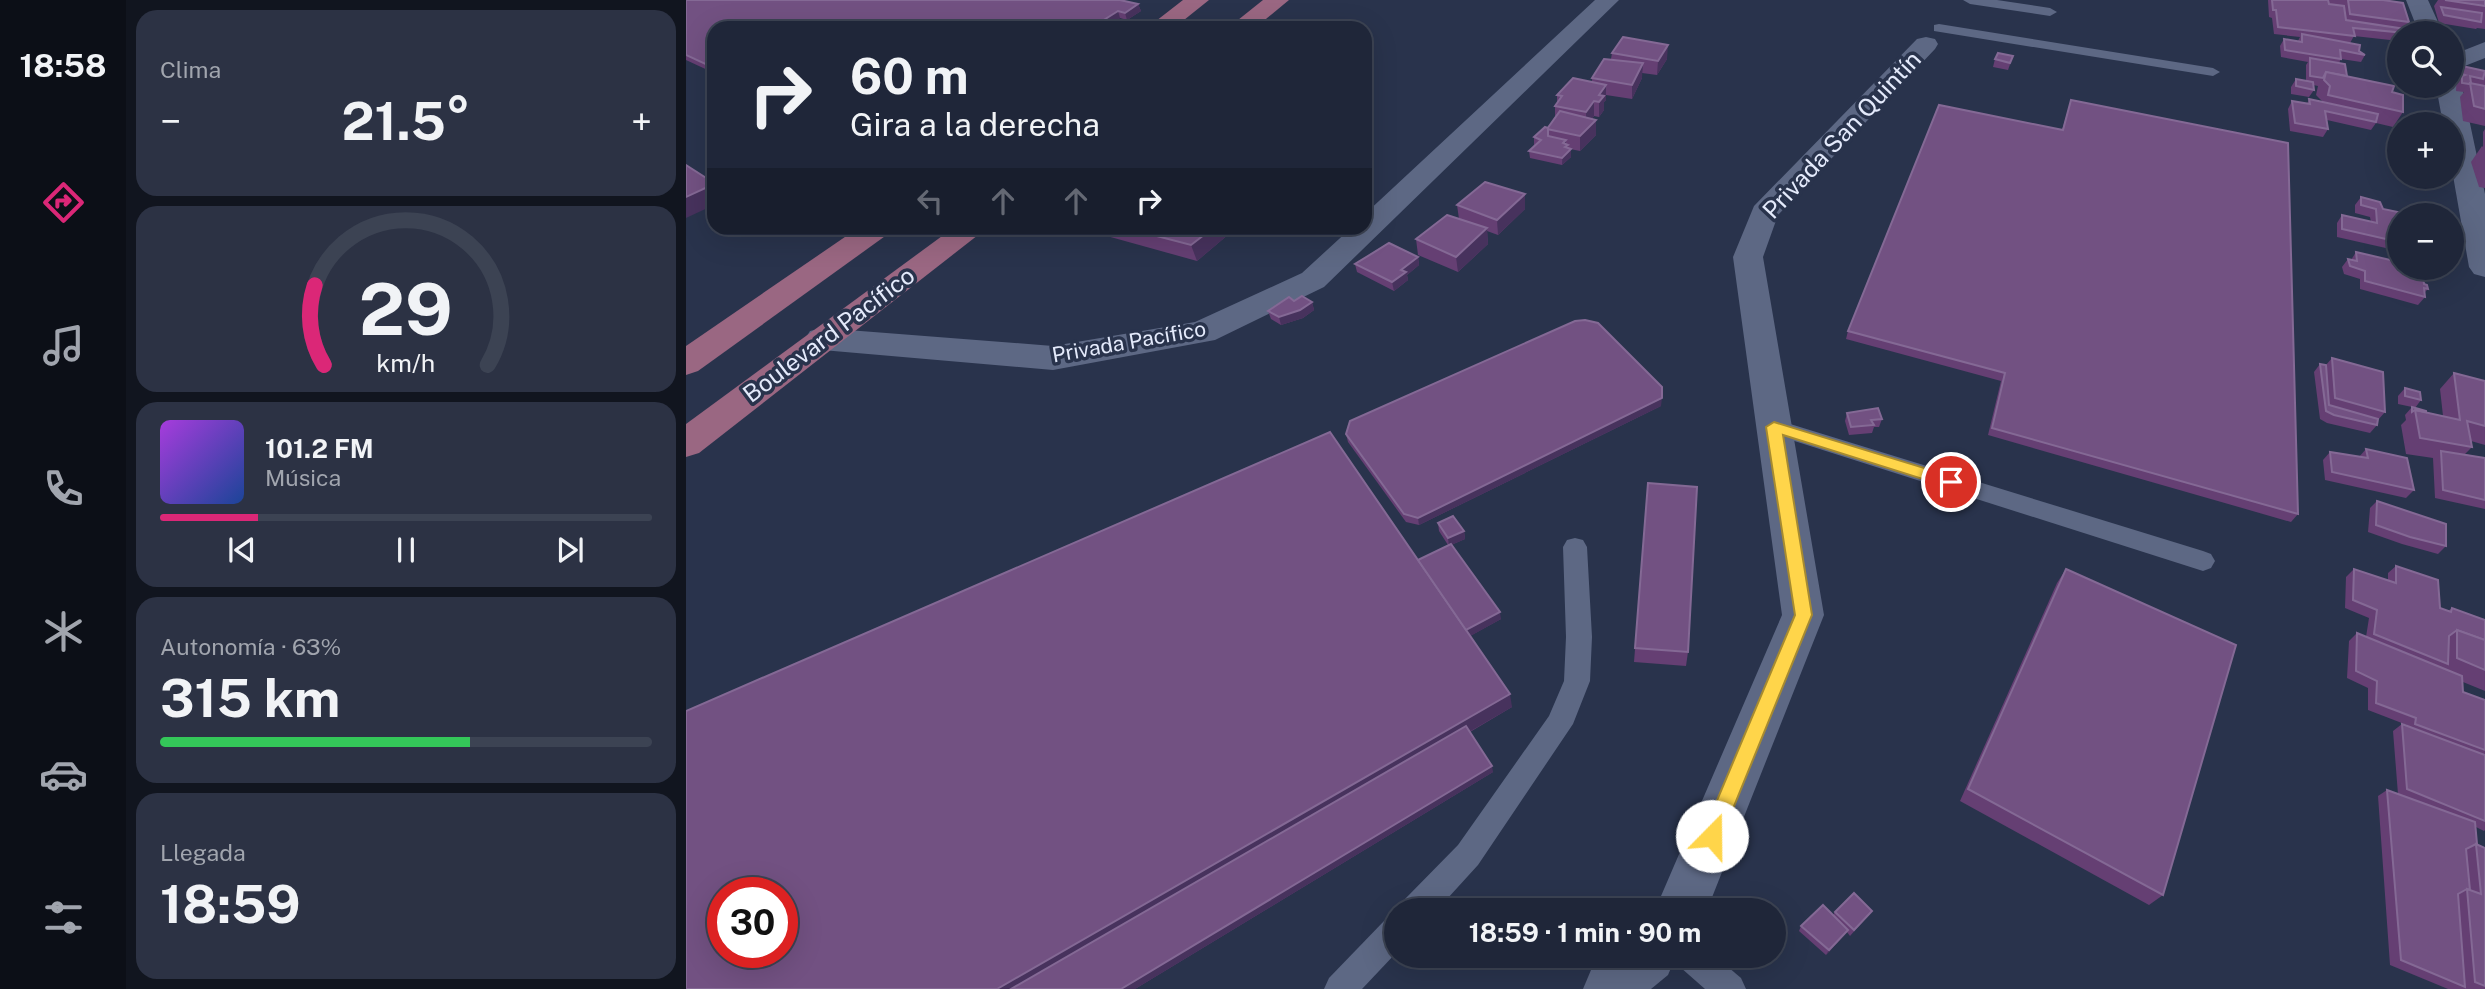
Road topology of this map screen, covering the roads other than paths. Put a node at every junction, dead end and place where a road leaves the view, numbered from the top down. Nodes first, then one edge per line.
1 (1198, 0) edge
2 (1278, 0) edge
3 (1608, 0) edge
4 (2417, 0) edge
5 (2050, 12) dead end
6 (1952, 17) edge
7 (1169, 21) edge
8 (1250, 21) edge
9 (2426, 21) edge
10 (2485, 49) edge
11 (2464, 59) edge
12 (2213, 72) dead end
13 (2451, 98) edge
14 (1372, 224) edge
15 (867, 235) edge
16 (963, 235) edge
17 (1360, 235) edge
18 (2485, 267) edge
19 (822, 339) junction
20 (686, 363) edge
21 (1774, 427) junction
22 (686, 443) edge
23 (1575, 547) dead end
24 (2203, 561) dead end
25 (1427, 898) edge
26 (1686, 898) edge
27 (1384, 943) edge
28 (1635, 968) edge
29 (1705, 968) edge
30 (1340, 989) edge
31 (1610, 989) edge
32 (1730, 989) edge

1 - 7 main road
2 - 8 main road
3 - 14 street, Privada Pacífico
4 - 9 street
5 - 6 lane
6 - 12 lane
6 - 21 street, Privada San Quintín
10 - 11 street
13 - 18 street
15 - 20 main road
16 - 19 main road, Boulevard Pacífico
17 - 19 street, Privada Pacífico
19 - 22 main road, Boulevard Pacífico
21 - 24 lane
21 - 26 street, Privada San Quintín
23 - 25 lane
27 - 30 lane
28 - 31 street
29 - 32 lane

